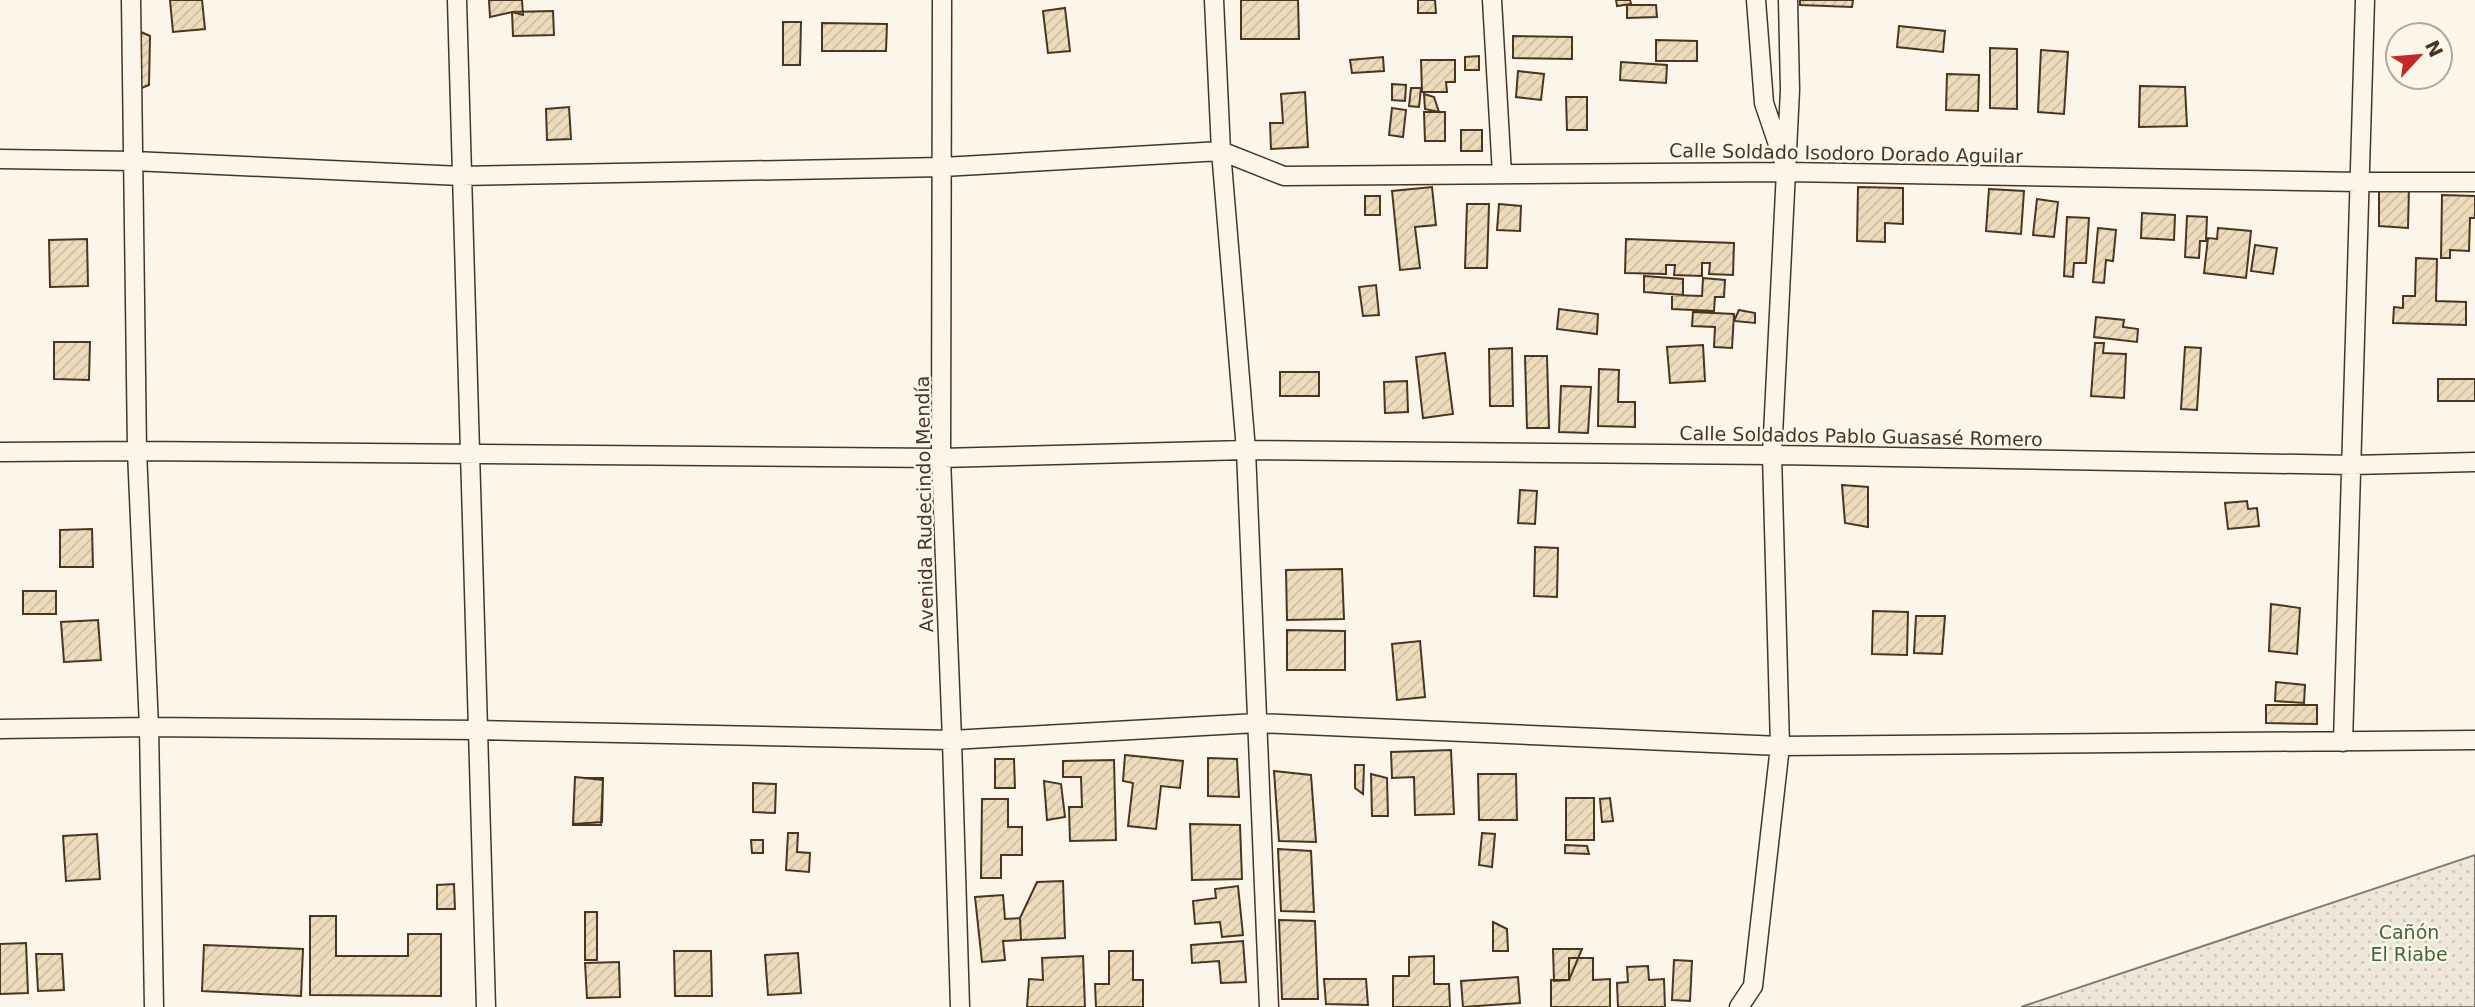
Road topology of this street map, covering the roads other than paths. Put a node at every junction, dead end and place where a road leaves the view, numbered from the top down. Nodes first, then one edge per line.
1 (131, 0) edge
2 (457, 0) edge
3 (942, 0) edge
4 (1214, 0) edge
5 (1492, 0) edge
6 (1756, 0) edge
7 (1788, 0) edge
8 (2365, 0) edge
9 (1221, 151) junction
10 (0, 159) edge
11 (133, 161) junction
12 (943, 167) junction
13 (1787, 172) junction
14 (1502, 174) junction
15 (461, 176) junction
16 (2360, 182) junction
17 (2475, 182) edge
18 (1246, 450) junction
19 (137, 451) junction
20 (0, 452) edge
21 (470, 453) junction
22 (1772, 455) junction
23 (941, 458) junction
24 (2475, 462) edge
25 (2352, 464) junction
26 (1257, 723) junction
27 (149, 727) junction
28 (0, 729) edge
29 (478, 730) junction
30 (952, 740) junction
31 (2475, 740) edge
32 (2343, 742) junction
33 (1780, 746) junction
34 (154, 1007) edge
35 (486, 1007) edge
36 (960, 1007) edge
37 (1269, 1007) edge
38 (1739, 1007) edge

1 - 11 street
2 - 15 street
3 - 12 street, Avenida Rudecindo Mendía
4 - 9 street
5 - 14 street
6 - 13 street
7 - 13 street
8 - 16 street
9 - 12 street
9 - 14 street, Calle Soldado Isodoro Dorado Aguilar
9 - 18 street
10 - 11 street
11 - 15 street
11 - 19 street
12 - 15 street
12 - 23 street, Avenida Rudecindo Mendía
13 - 14 street, Calle Soldado Isodoro Dorado Aguilar
13 - 16 street, Calle Soldado Isodoro Dorado Aguilar
13 - 22 street
15 - 21 street
16 - 17 street, Calle Soldado Isodoro Dorado Aguilar
16 - 25 street
18 - 22 street, Calle Soldados Pablo Guasasé Romero
18 - 23 street, Calle Soldados Pablo Guasasé Romero
18 - 26 street
19 - 20 street, Calle Soldados Pablo Guasasé Romero
19 - 21 street, Calle Soldados Pablo Guasasé Romero
19 - 27 street
21 - 23 street, Calle Soldados Pablo Guasasé Romero
21 - 29 street
22 - 25 street, Calle Soldados Pablo Guasasé Romero
22 - 33 street
23 - 30 street, Avenida Rudecindo Mendía
24 - 25 street, Calle Soldados Pablo Guasasé Romero
25 - 32 street
26 - 30 street
26 - 33 street
26 - 37 street
27 - 28 street
27 - 29 street
27 - 34 street
29 - 30 street
29 - 35 street
30 - 36 street, Avenida Rudecindo Mendía
31 - 32 street
32 - 33 street
33 - 38 street

